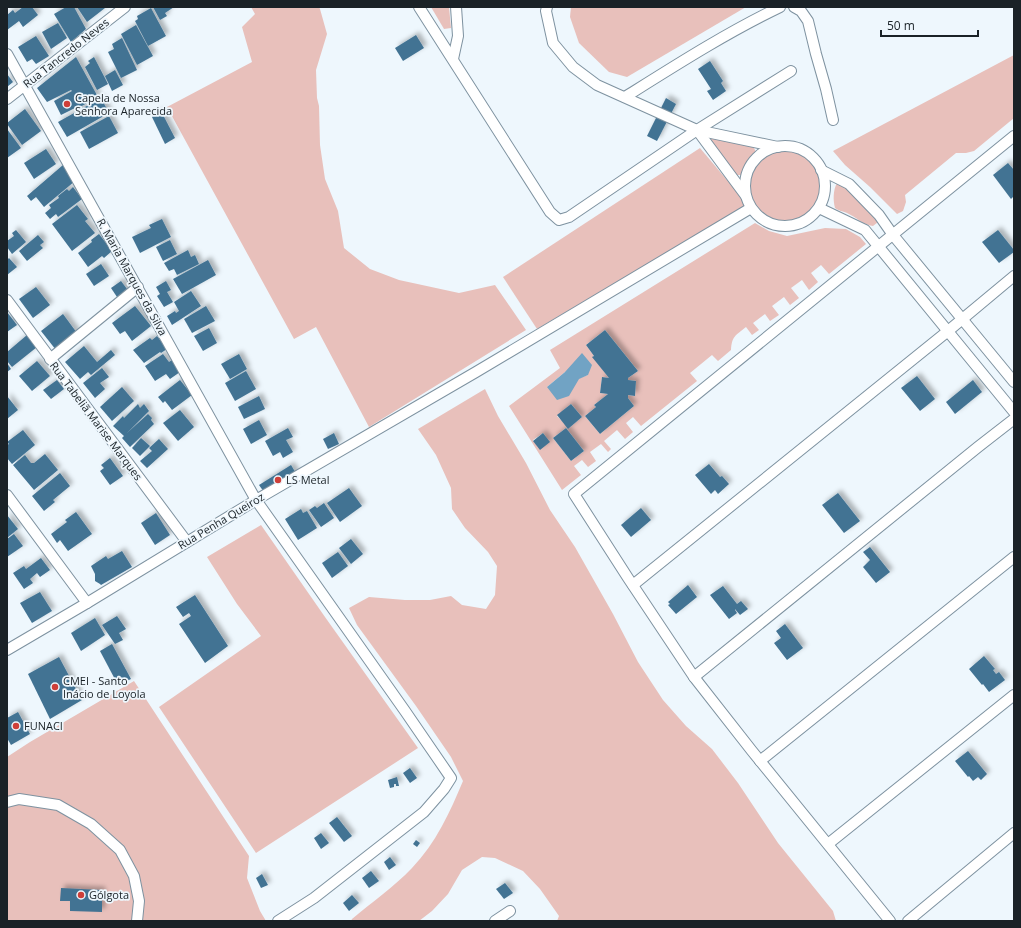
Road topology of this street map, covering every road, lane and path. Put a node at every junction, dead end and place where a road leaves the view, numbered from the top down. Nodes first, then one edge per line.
1 (125, 7) edge
2 (419, 7) edge
3 (456, 7) edge
4 (547, 7) edge
5 (780, 7) edge
6 (794, 7) edge
7 (7, 54) edge
8 (453, 60) junction
9 (791, 71) dead end
10 (25, 85) junction
11 (625, 97) junction
12 (7, 99) edge
13 (833, 120) dead end
14 (697, 130) junction
15 (1014, 136) edge
16 (778, 147) junction
17 (821, 170) junction
18 (746, 196) junction
19 (751, 208) junction
20 (819, 208) junction
21 (893, 235) junction
22 (878, 246) junction
23 (1014, 276) edge
24 (138, 287) junction
25 (7, 300) edge
26 (962, 319) junction
27 (948, 331) junction
28 (50, 359) junction
29 (1014, 382) edge
30 (1014, 412) edge
31 (1014, 419) edge
32 (7, 495) edge
33 (256, 500) junction
34 (187, 542) junction
35 (1014, 558) edge
36 (633, 585) junction
37 (87, 604) junction
38 (7, 650) edge
39 (694, 678) junction
40 (1014, 695) edge
41 (760, 761) junction
42 (7, 802) edge
43 (1014, 833) edge
44 (828, 844) junction
45 (510, 911) dead end
46 (137, 921) edge
47 (278, 921) edge
48 (495, 921) edge
49 (890, 921) edge
50 (908, 921) edge

1 - 10 street, Rua Tancredo Neves
2 - 8 street
3 - 8 street
4 - 11 street
5 - 11 street
6 - 13 street
7 - 10 street, R. Maria Marques da Silva
8 - 14 street
9 - 14 street
10 - 12 street, Rua Tancredo Neves
10 - 24 street, R. Maria Marques da Silva
11 - 14 street
14 - 16 street
14 - 18 street
15 - 21 street
16 - 17 street
16 - 18 street
17 - 20 street
17 - 21 street
18 - 19 street
19 - 20 street
19 - 33 street, Rua Penha Queiroz
20 - 22 street
21 - 22 street
21 - 26 street
22 - 27 street
22 - 36 street
23 - 26 street
24 - 28 street
24 - 33 street, R. Maria Marques da Silva
25 - 28 street, Rua Tabeliã Marise Marques
26 - 27 street
26 - 29 street
27 - 30 street
27 - 36 street
28 - 34 street, Rua Tabeliã Marise Marques
31 - 39 street
32 - 37 street
33 - 34 street, Rua Penha Queiroz
33 - 47 street, R. Maria Marques da Silva
34 - 37 street, Rua Penha Queiroz
35 - 41 street
36 - 39 street
37 - 38 street, Rua Penha Queiroz
39 - 41 street
40 - 44 street
41 - 44 street
42 - 46 street
43 - 50 street
44 - 49 street
45 - 48 street

